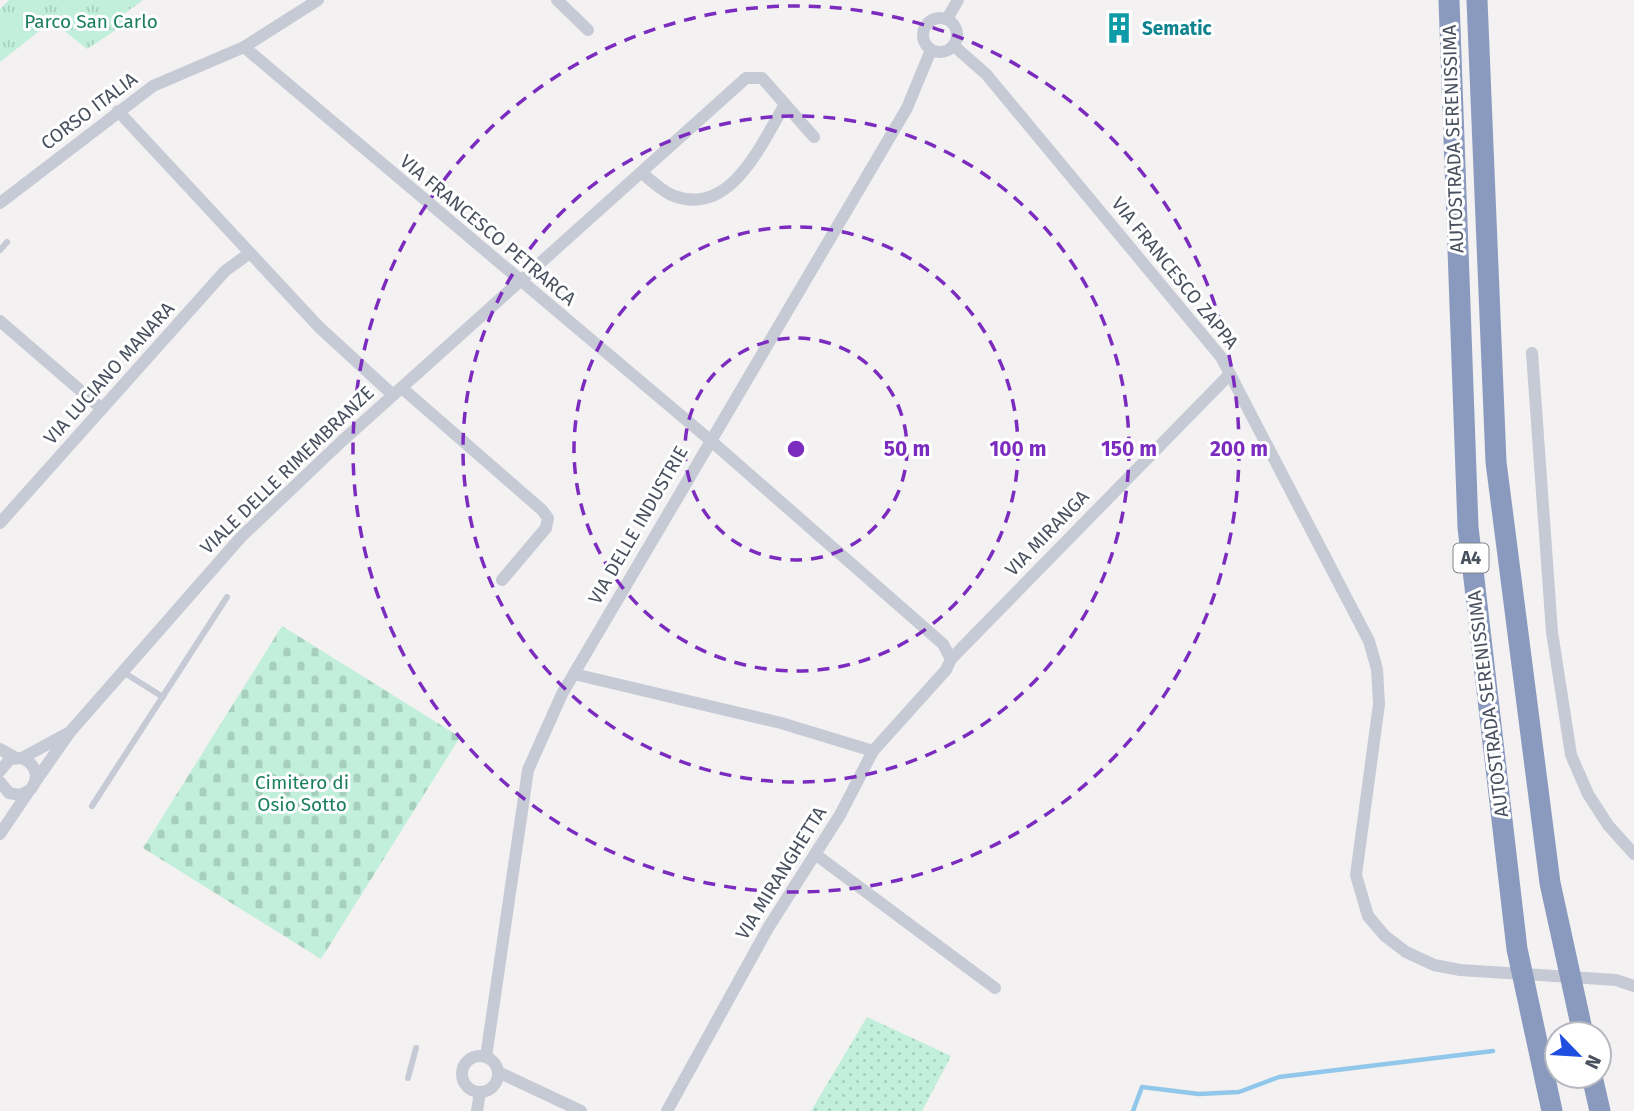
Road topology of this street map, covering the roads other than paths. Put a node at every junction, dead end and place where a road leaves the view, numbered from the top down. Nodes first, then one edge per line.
1 (318, 0) edge
2 (556, 0) edge
3 (958, 0) edge
4 (1448, 0) edge
5 (1477, 0) edge
6 (947, 19) junction
7 (588, 30) dead end
8 (954, 46) junction
9 (244, 47) junction
10 (932, 50) junction
11 (784, 106) junction
12 (118, 111) junction
13 (814, 137) dead end
14 (643, 174) junction
15 (0, 203) edge
16 (8, 242) dead end
17 (0, 250) edge
18 (250, 253) junction
19 (518, 281) junction
20 (0, 321) edge
21 (1532, 353) dead end
22 (1230, 374) junction
23 (397, 392) junction
24 (102, 409) junction
25 (710, 440) junction
26 (0, 523) edge
27 (502, 580) dead end
28 (228, 597) dead end
29 (949, 665) junction
30 (122, 671) junction
31 (574, 674) junction
32 (163, 696) junction
33 (70, 732) junction
34 (0, 749) edge
35 (873, 751) junction
36 (19, 758) junction
37 (0, 767) edge
38 (32, 786) junction
39 (1, 787) edge
40 (92, 806) dead end
41 (0, 834) edge
42 (815, 854) junction
43 (1634, 854) edge
44 (1634, 986) edge
45 (996, 988) dead end
46 (1580, 1020) edge
47 (416, 1048) dead end
48 (486, 1057) junction
49 (498, 1072) junction
50 (408, 1078) dead end
51 (1595, 1090) edge
52 (480, 1093) junction
53 (477, 1111) edge
54 (581, 1111) edge
55 (667, 1111) edge
56 (1552, 1111) edge
57 (1600, 1111) edge

1 - 9 street, CORSO ITALIA
2 - 7 street
3 - 6 street, VIA DELLE INDUSTRIE
4 - 56 highway, AUTOSTRADA SERENISSIMA / A4
5 - 46 highway, AUTOSTRADA SERENISSIMA / A4
6 - 8 street
6 - 10 street, VIA DELLE INDUSTRIE
8 - 10 street
8 - 22 street, VIA FRANCESCO ZAPPA
9 - 12 street, CORSO ITALIA
9 - 19 street, VIA FRANCESCO PETRARCA
10 - 25 street, VIA DELLE INDUSTRIE
11 - 13 street
11 - 14 street, VIALE DELLE RIMEMBRANZE
11 - 14 street
12 - 15 street, CORSO ITALIA
12 - 18 street
14 - 19 street, VIALE DELLE RIMEMBRANZE
16 - 17 lane
18 - 23 street
18 - 24 street, VIA LUCIANO MANARA
19 - 23 street, VIALE DELLE RIMEMBRANZE
19 - 25 street, VIA FRANCESCO PETRARCA
20 - 24 street
21 - 43 street
22 - 29 street, VIA MIRANGA
22 - 44 street, VIA FRANCESCO ZAPPA
23 - 27 street
23 - 30 street, VIALE DELLE RIMEMBRANZE
24 - 26 street, VIA LUCIANO MANARA
25 - 29 street
25 - 31 street, VIA DELLE INDUSTRIE
28 - 32 lane
29 - 35 street, VIA MIRANGHETTA
30 - 32 lane
30 - 33 street, VIALE DELLE RIMEMBRANZE
31 - 35 street
31 - 48 street, VIA DELLE INDUSTRIE
32 - 40 lane
33 - 36 street, VIALE DELLE RIMEMBRANZE
33 - 38 street, VIALE DELLE RIMEMBRANZE
34 - 36 street
35 - 42 street, VIA MIRANGHETTA
36 - 37 street, VIALE DELLE RIMEMBRANZE
36 - 38 street
38 - 39 street
38 - 41 street, VIALE DELLE RIMEMBRANZE
42 - 45 street
42 - 55 street, VIA MIRANGHETTA
47 - 50 lane
48 - 49 street
48 - 52 street
49 - 52 street
49 - 54 street
51 - 57 highway
52 - 53 street

